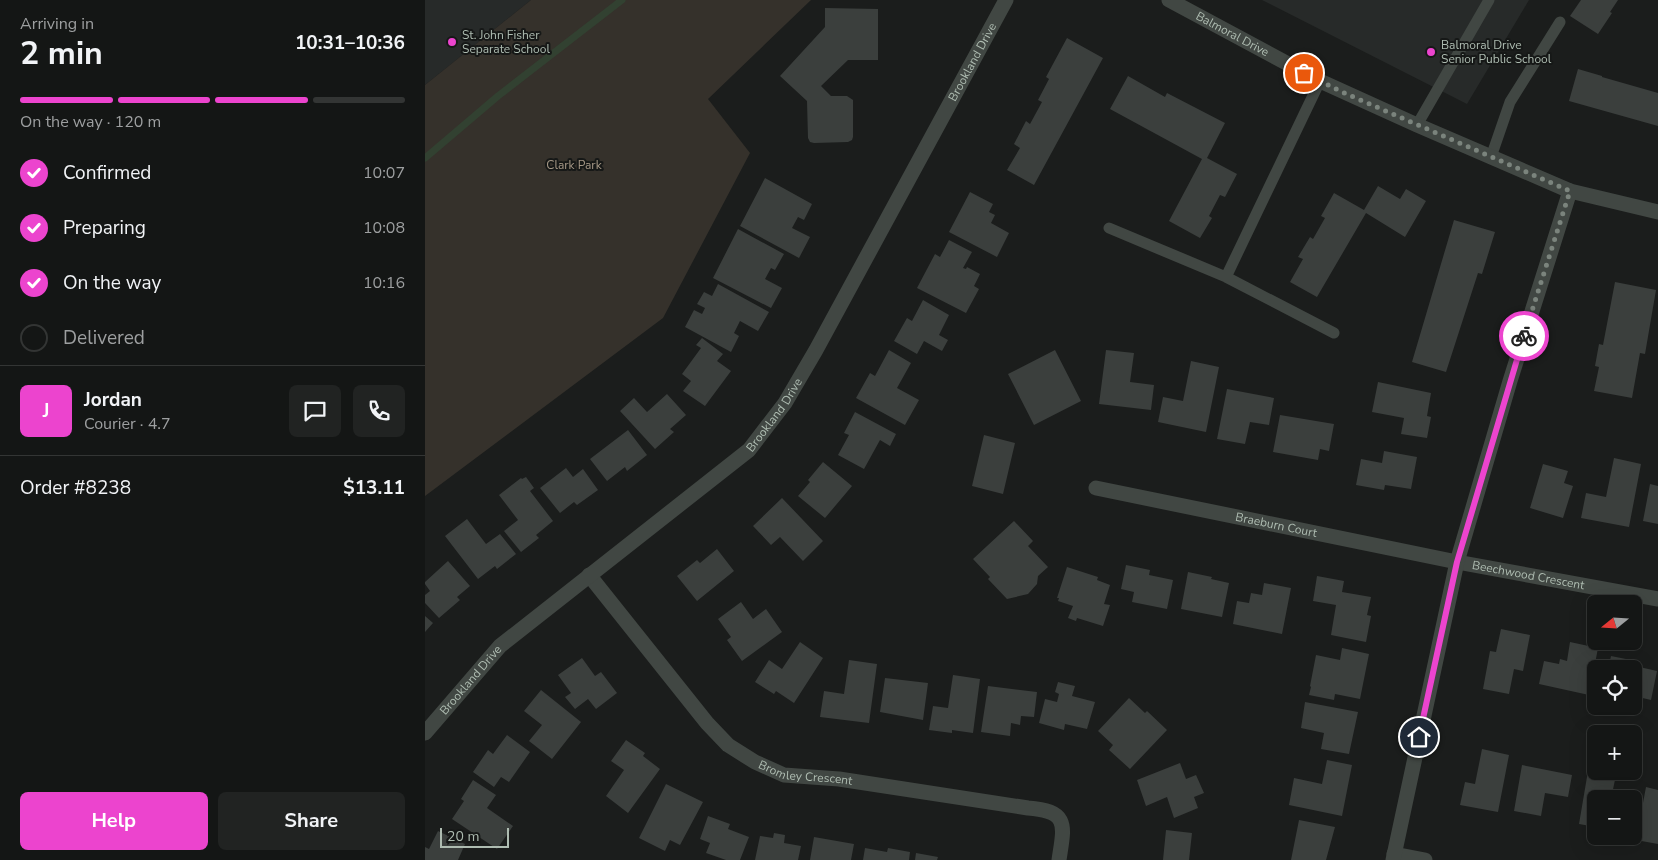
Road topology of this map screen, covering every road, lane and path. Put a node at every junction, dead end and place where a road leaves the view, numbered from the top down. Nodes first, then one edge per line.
1 (1006, 0) edge
2 (1169, 0) edge
3 (1489, 0) edge
4 (1560, 22) dead end
5 (1320, 81) junction
6 (1417, 125) junction
7 (1491, 157) junction
8 (1570, 191) junction
9 (1658, 212) edge
10 (1109, 228) dead end
11 (1225, 277) junction
12 (1334, 333) dead end
13 (1096, 488) dead end
14 (1457, 562) junction
15 (589, 575) junction
16 (1658, 599) edge
17 (425, 733) edge
18 (1394, 857) edge
19 (1059, 860) edge
20 (1425, 860) edge

1 - 15 street, Brookland Drive
2 - 5 street, Balmoral Drive
3 - 6 lane
4 - 7 lane
5 - 6 street, Balmoral Drive
5 - 11 lane
6 - 7 street, Balmoral Drive
7 - 8 street, Balmoral Drive
8 - 9 street, Balmoral Drive
8 - 14 street
10 - 11 lane
11 - 12 lane
13 - 14 street, Braeburn Court
14 - 16 street, Beechwood Crescent
14 - 18 street
15 - 17 street, Brookland Drive
15 - 19 street, Bromley Crescent
18 - 20 street

